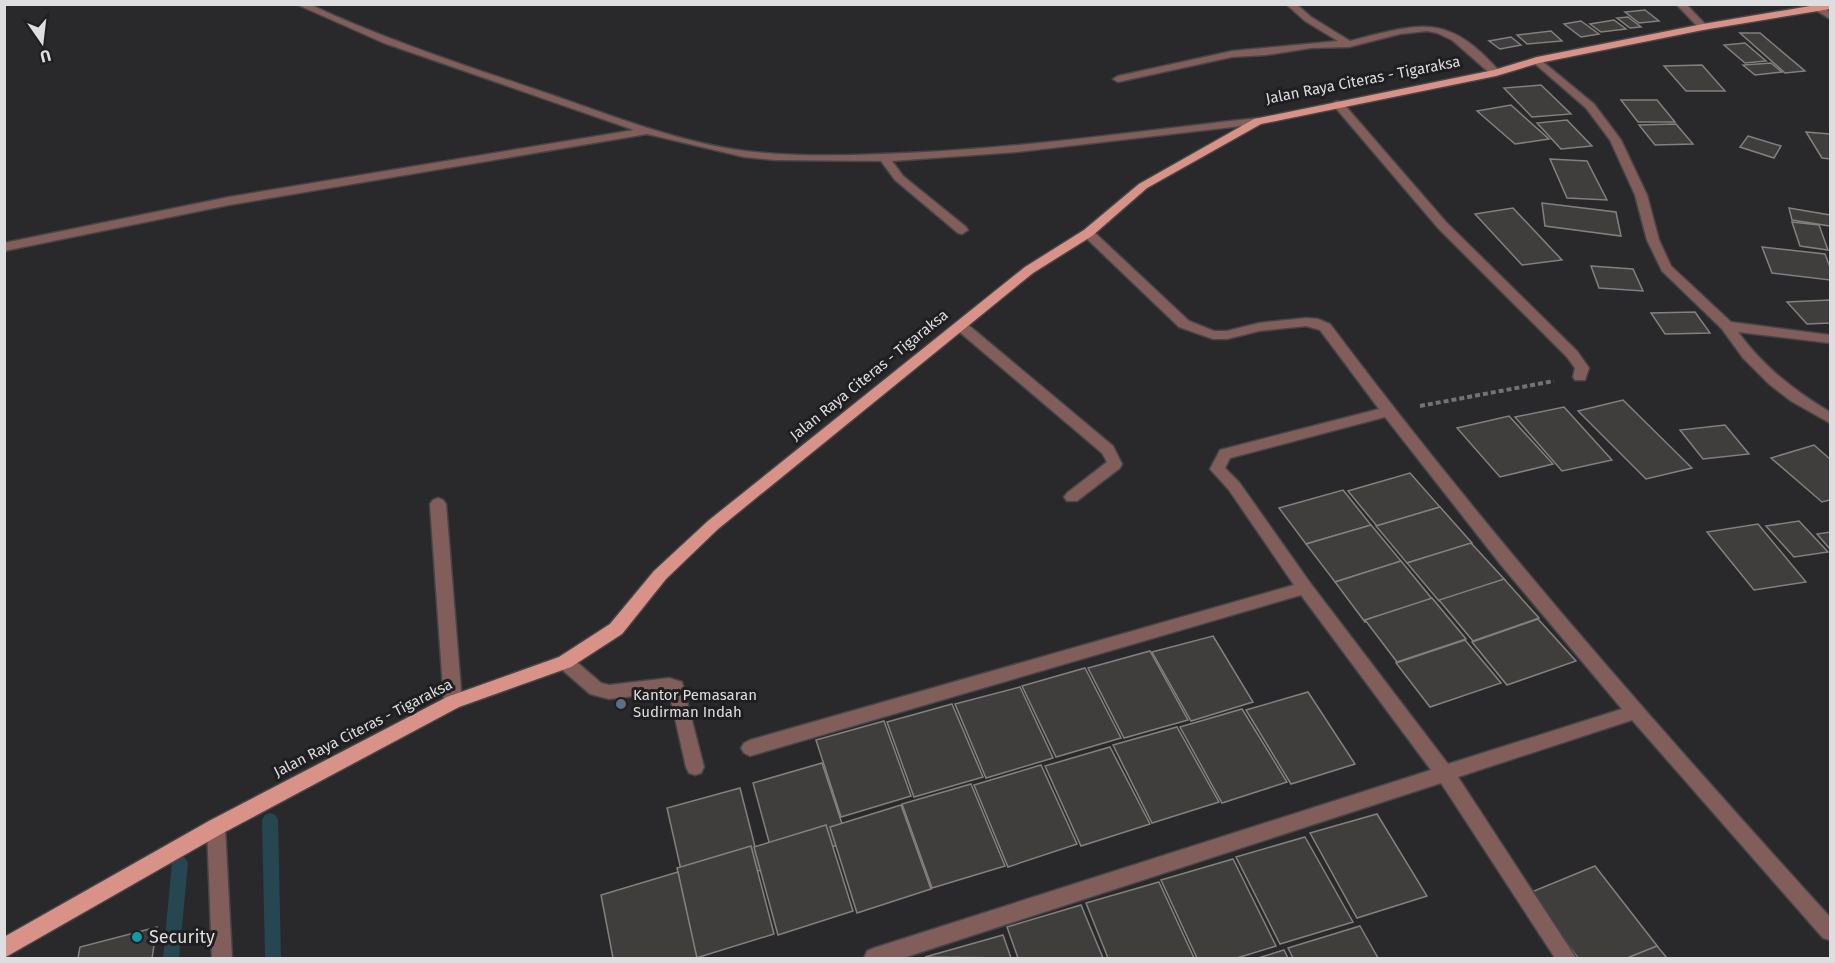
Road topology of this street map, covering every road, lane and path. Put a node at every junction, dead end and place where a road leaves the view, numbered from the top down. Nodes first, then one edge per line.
1 (300, 4) edge
2 (1290, 4) edge
3 (1680, 4) edge
4 (1827, 10) edge
5 (1703, 27) junction
6 (1349, 44) junction
7 (1537, 60) junction
8 (1496, 74) junction
9 (1118, 80) dead end
10 (1338, 104) junction
11 (1258, 121) junction
12 (649, 131) junction
13 (884, 158) junction
14 (962, 230) dead end
15 (1088, 233) junction
16 (4, 247) edge
17 (961, 326) junction
18 (1727, 326) junction
19 (1830, 339) edge
20 (1580, 377) joint
21 (1387, 412) junction
22 (1830, 418) edge
23 (1072, 497) dead end
24 (438, 504) dead end
25 (1305, 588) junction
26 (565, 662) junction
27 (453, 702) junction
28 (1634, 712) junction
29 (750, 748) dead end
30 (695, 767) dead end
31 (1446, 775) junction
32 (216, 826) junction
33 (1830, 931) edge
34 (4, 948) edge
35 (222, 958) edge
36 (874, 958) edge
37 (1566, 958) edge

1 - 12 street
2 - 6 street
3 - 5 street
4 - 5 main road, Jalan Raya Citeras - Tigaraksa
5 - 7 main road, Jalan Raya Citeras - Tigaraksa
6 - 8 street
6 - 9 street
7 - 8 main road, Jalan Raya Citeras - Tigaraksa
7 - 18 street
8 - 10 main road, Jalan Raya Citeras - Tigaraksa
10 - 11 main road, Jalan Raya Citeras - Tigaraksa
10 - 20 street
11 - 13 street
11 - 15 main road, Jalan Raya Citeras - Tigaraksa
12 - 13 street
12 - 16 street
13 - 14 street
15 - 17 main road, Jalan Raya Citeras - Tigaraksa
15 - 21 street
17 - 23 street
17 - 26 main road, Jalan Raya Citeras - Tigaraksa
18 - 19 street
18 - 22 street
20 - 21 path
21 - 25 street
21 - 28 street
24 - 27 street
25 - 29 street
25 - 31 street
26 - 27 main road, Jalan Raya Citeras - Tigaraksa
26 - 30 street
27 - 32 main road, Jalan Raya Citeras - Tigaraksa
28 - 31 street
28 - 33 street
31 - 36 street
31 - 37 street
32 - 34 main road, Jalan Raya Citeras - Tigaraksa
32 - 35 street

